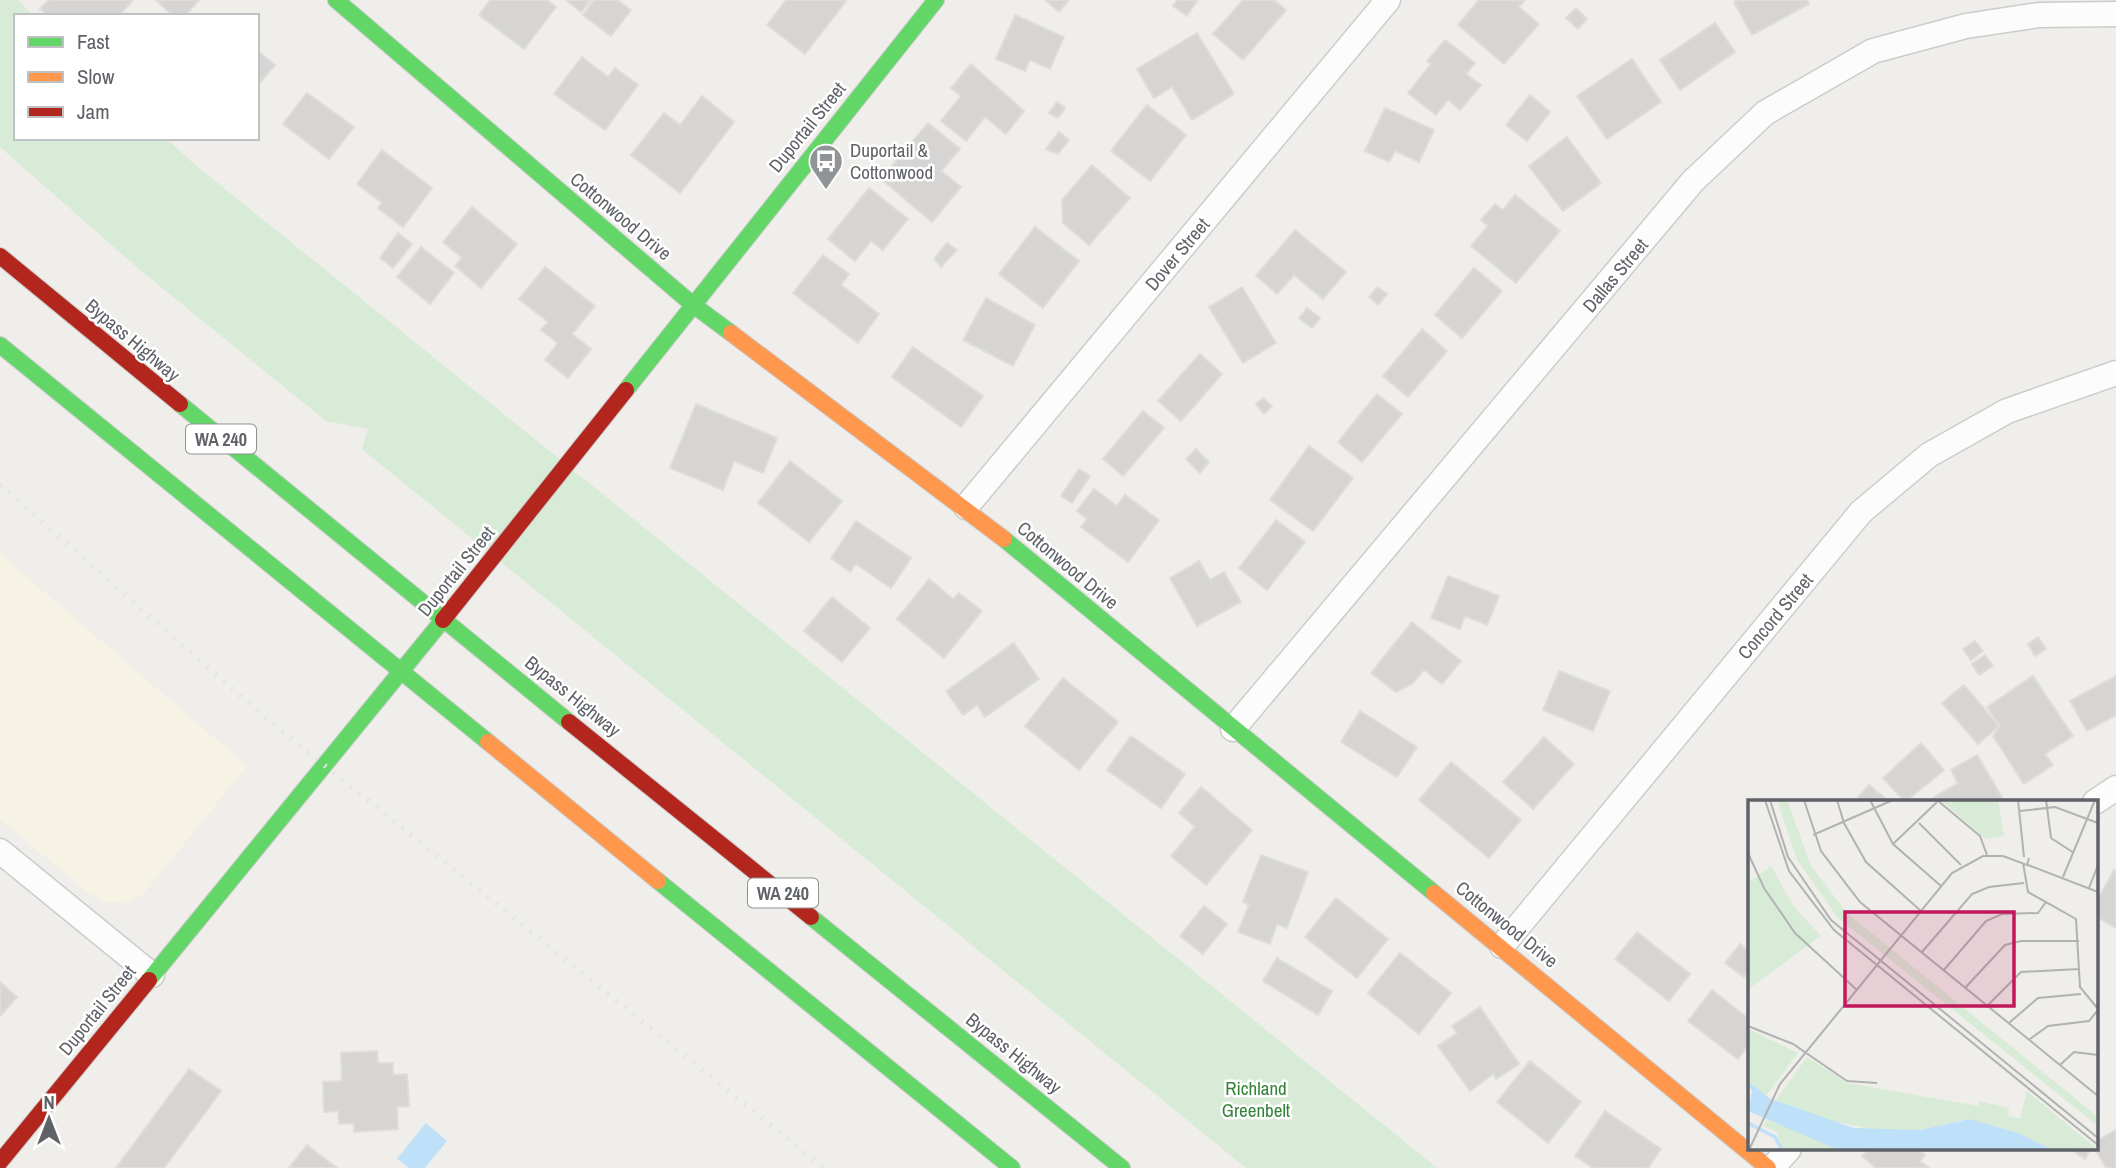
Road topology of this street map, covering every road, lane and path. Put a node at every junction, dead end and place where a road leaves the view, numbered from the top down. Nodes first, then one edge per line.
1 (336, 0) edge
2 (936, 0) edge
3 (1388, 0) edge
4 (2116, 14) edge
5 (0, 256) edge
6 (692, 304) junction
7 (0, 345) edge
8 (2116, 373) edge
9 (966, 507) junction
10 (443, 620) junction
11 (399, 672) junction
12 (1233, 729) junction
13 (2116, 788) edge
14 (2098, 800) edge
15 (0, 850) edge
16 (1502, 946) junction
17 (152, 975) junction
18 (1748, 1150) edge
19 (1748, 1150) edge
20 (1788, 1150) edge
21 (0, 1162) edge
22 (1012, 1168) edge
23 (1122, 1168) edge
24 (1770, 1168) edge

1 - 6 main road, Cottonwood Drive
2 - 6 main road, Duportail Street
3 - 9 street, Dover Street
4 - 12 street, Dallas Street
5 - 10 main road, Bypass Highway / WA 240
6 - 9 main road, Cottonwood Drive
6 - 10 main road, Duportail Street
7 - 11 main road
8 - 16 street, Concord Street
9 - 12 main road, Cottonwood Drive
10 - 11 main road, Duportail Street
10 - 23 main road, Bypass Highway / WA 240
11 - 17 main road, Duportail Street
11 - 22 main road
12 - 16 main road, Cottonwood Drive
13 - 14 street
15 - 17 street
16 - 19 main road, Cottonwood Drive
17 - 21 main road, Duportail Street
18 - 24 main road, Cottonwood Drive
20 - 24 street

